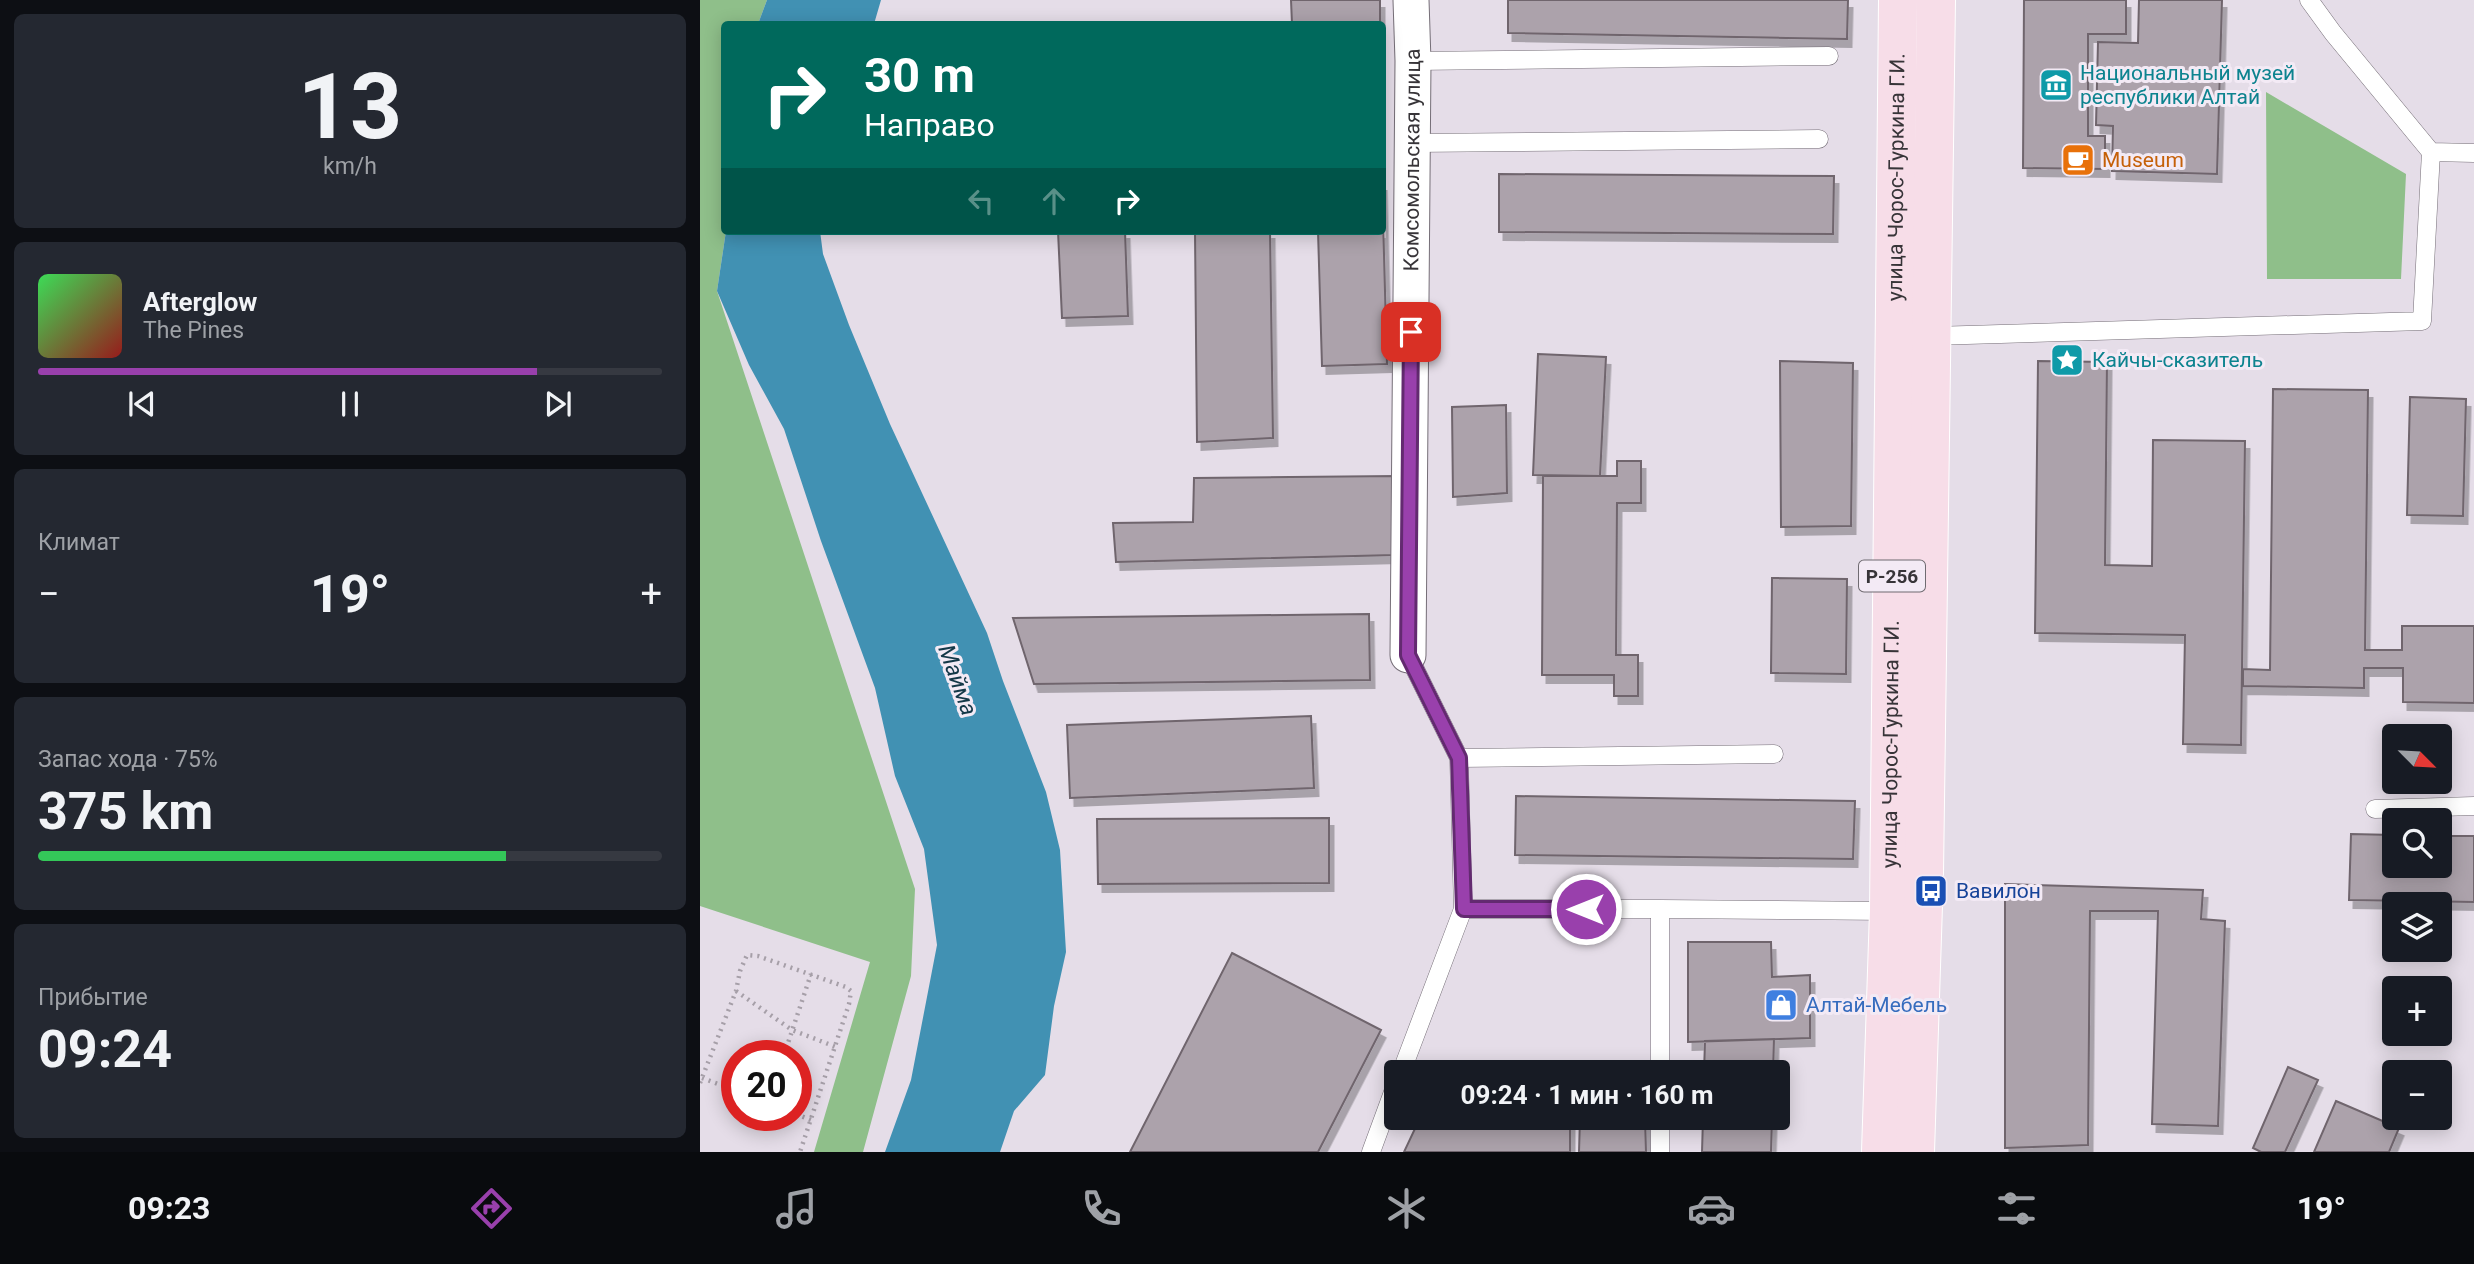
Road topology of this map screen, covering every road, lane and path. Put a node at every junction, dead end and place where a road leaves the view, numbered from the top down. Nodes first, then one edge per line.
1 (1412, 0) edge
2 (1898, 0) edge
3 (1936, 0) edge
4 (2309, 0) edge
5 (1829, 56) dead end
6 (1413, 61) junction
7 (1819, 138) dead end
8 (1412, 143) junction
9 (2431, 152) junction
10 (2474, 153) edge
11 (1933, 336) junction
12 (1408, 655) joint
13 (1774, 754) dead end
14 (1459, 758) junction
15 (2474, 806) edge
16 (2375, 809) dead end
17 (1464, 909) junction
18 (1660, 909) junction
19 (1889, 911) junction
20 (811, 974) junction
21 (736, 991) junction
22 (792, 1030) junction
23 (789, 1040) edge
24 (835, 1047) junction
25 (1406, 1060) edge
26 (1660, 1060) edge
27 (701, 1081) edge
28 (721, 1087) edge
29 (812, 1117) edge
30 (1384, 1117) edge
31 (1660, 1130) edge
32 (807, 1131) edge
33 (800, 1152) edge
34 (1371, 1152) edge
35 (1660, 1152) edge
36 (1881, 1152) edge
37 (1915, 1152) edge

1 - 6 street, Комсомольская улица
2 - 19 main road, улица Чорос-Гуркина Г.И. / Р-256
3 - 11 main road, улица Чорос-Гуркина Г.И. / Р-256
4 - 9 lane
5 - 6 lane
6 - 8 street, Комсомольская улица
7 - 8 lane
8 - 12 street, Комсомольская улица
9 - 10 lane
9 - 11 lane
11 - 37 main road, улица Чорос-Гуркина Г.И. / Р-256
12 - 14 lane
13 - 14 lane
14 - 17 lane
15 - 16 lane
17 - 18 lane
17 - 25 lane
18 - 19 lane
18 - 26 lane
19 - 36 main road, улица Чорос-Гуркина Г.И. / Р-256
20 - 21 path
20 - 22 path
20 - 24 path
21 - 22 path
21 - 27 path
22 - 23 path
22 - 24 path
24 - 29 path
27 - 28 path
30 - 34 lane
31 - 35 lane
32 - 33 path

